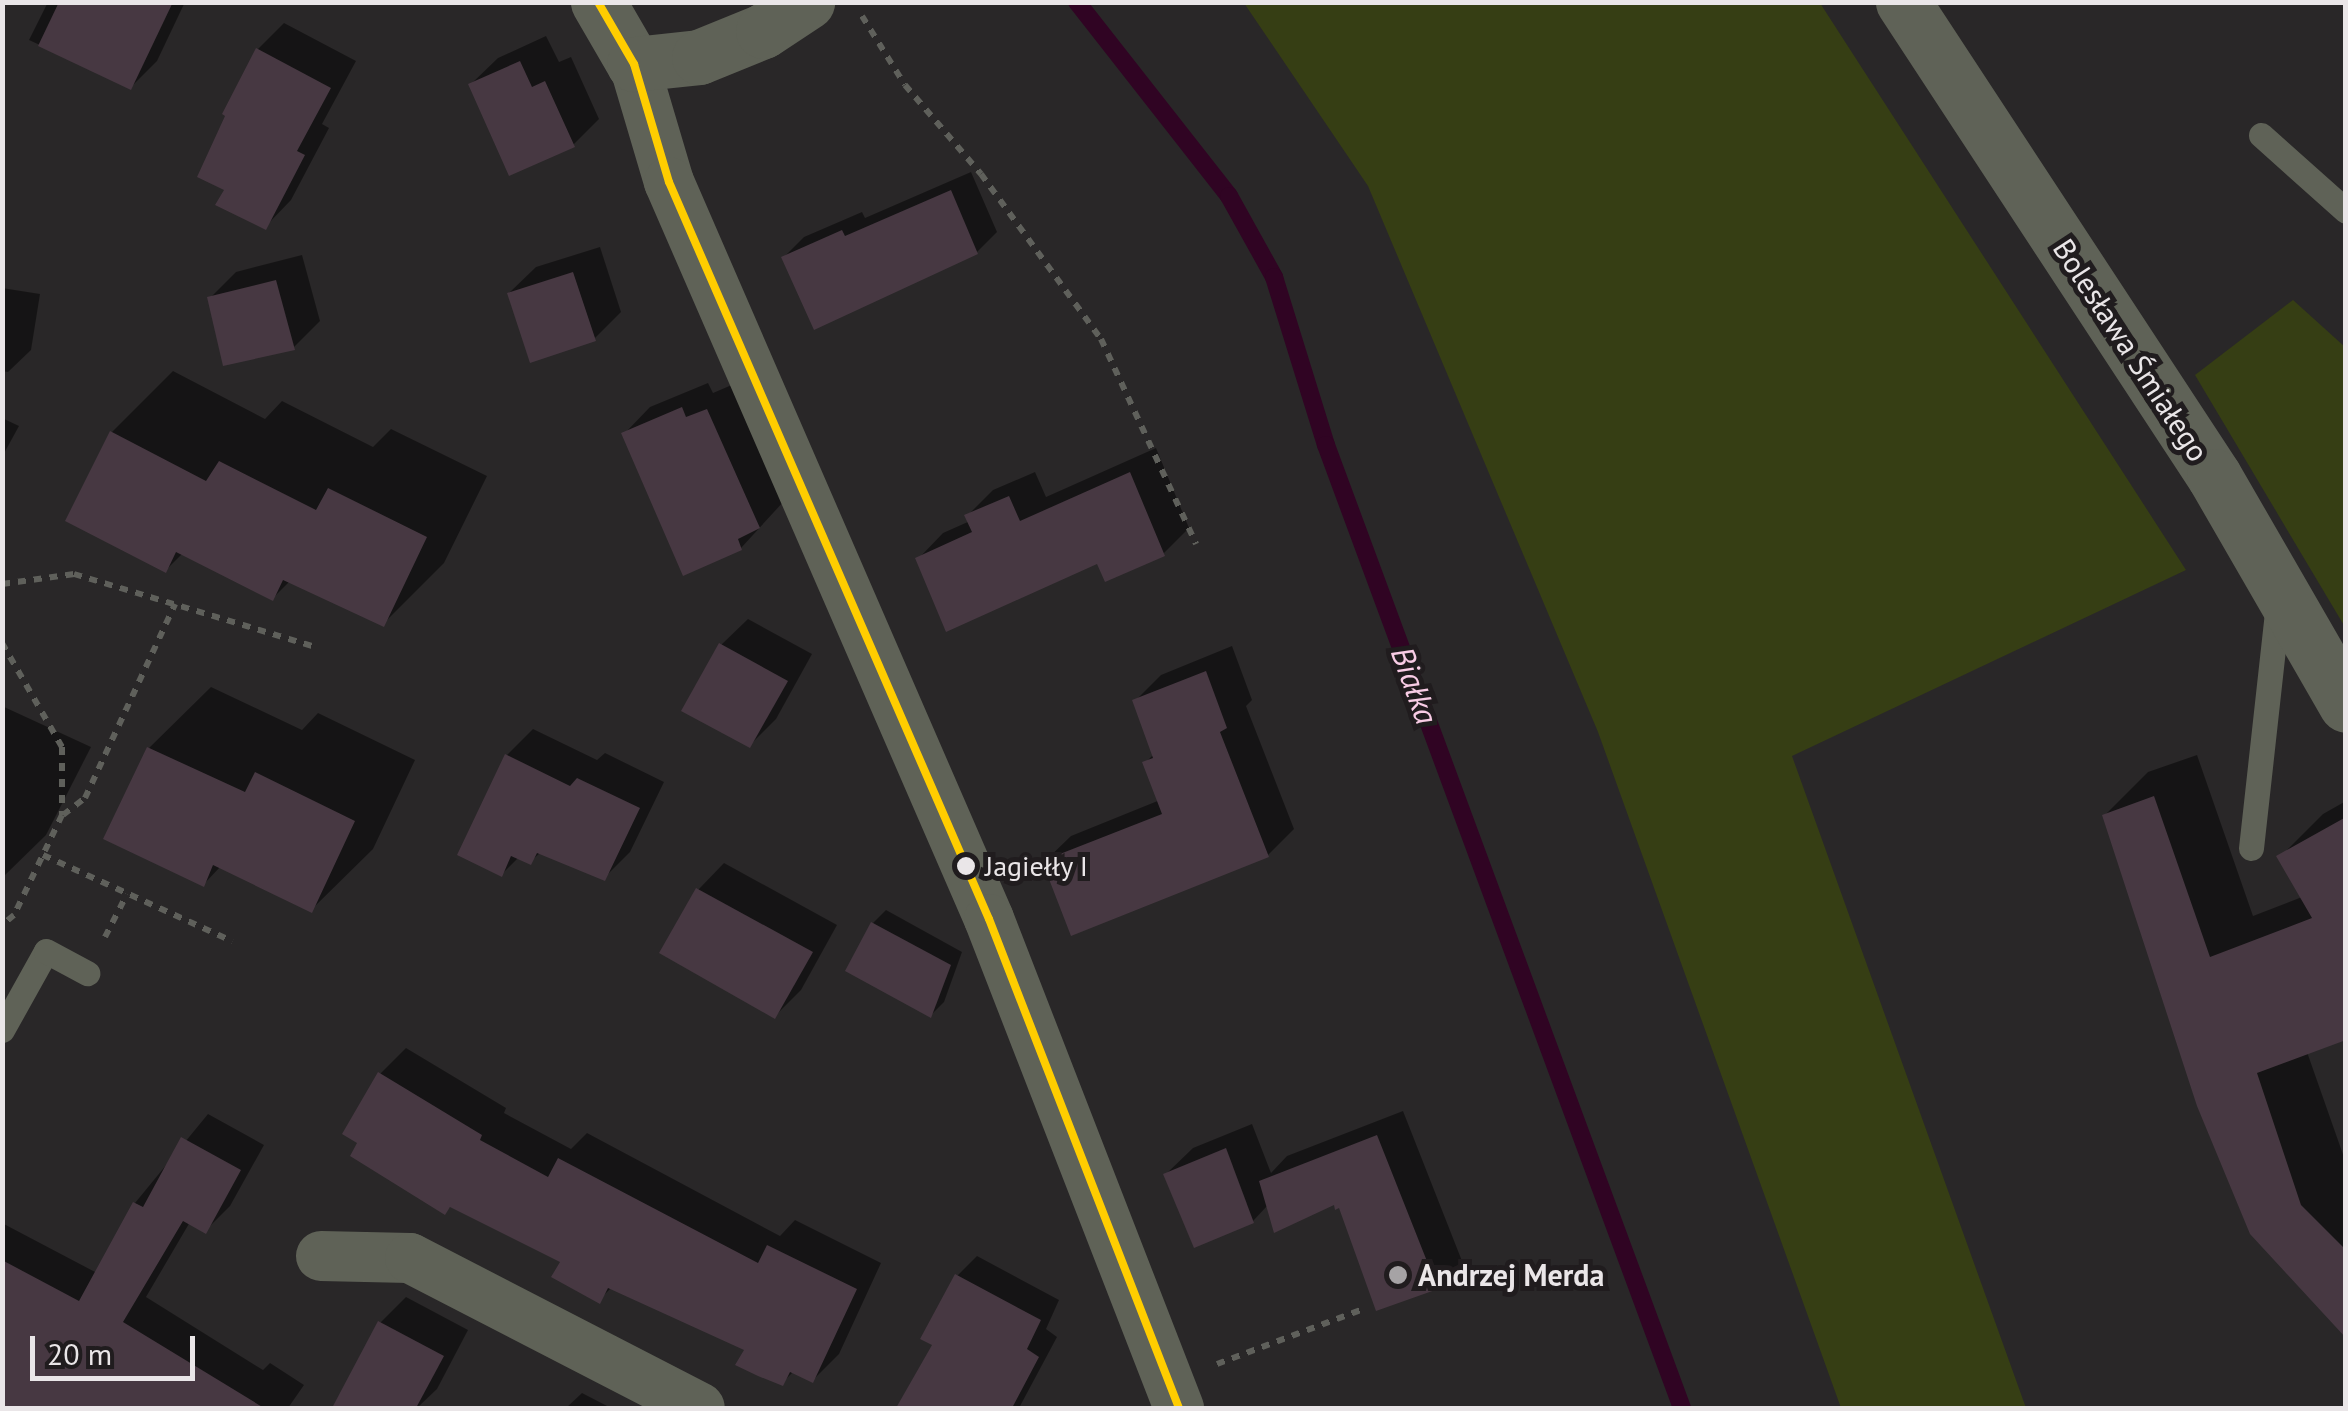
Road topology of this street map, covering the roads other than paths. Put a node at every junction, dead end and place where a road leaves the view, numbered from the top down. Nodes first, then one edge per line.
1 (598, 2) edge
2 (807, 2) edge
3 (1903, 2) edge
4 (634, 64) junction
5 (2260, 135) dead end
6 (2346, 211) edge
7 (2279, 590) junction
8 (2346, 705) edge
9 (2251, 848) dead end
10 (86, 973) dead end
11 (2, 1030) edge
12 (320, 1256) dead end
13 (1174, 1396) edge
14 (700, 1408) edge

1 - 4 street
2 - 4 street
3 - 7 street, Bolesława Śmiałego
4 - 13 street
5 - 6 lane
7 - 8 street, Bolesława Śmiałego
7 - 9 lane
10 - 11 lane
12 - 14 street

